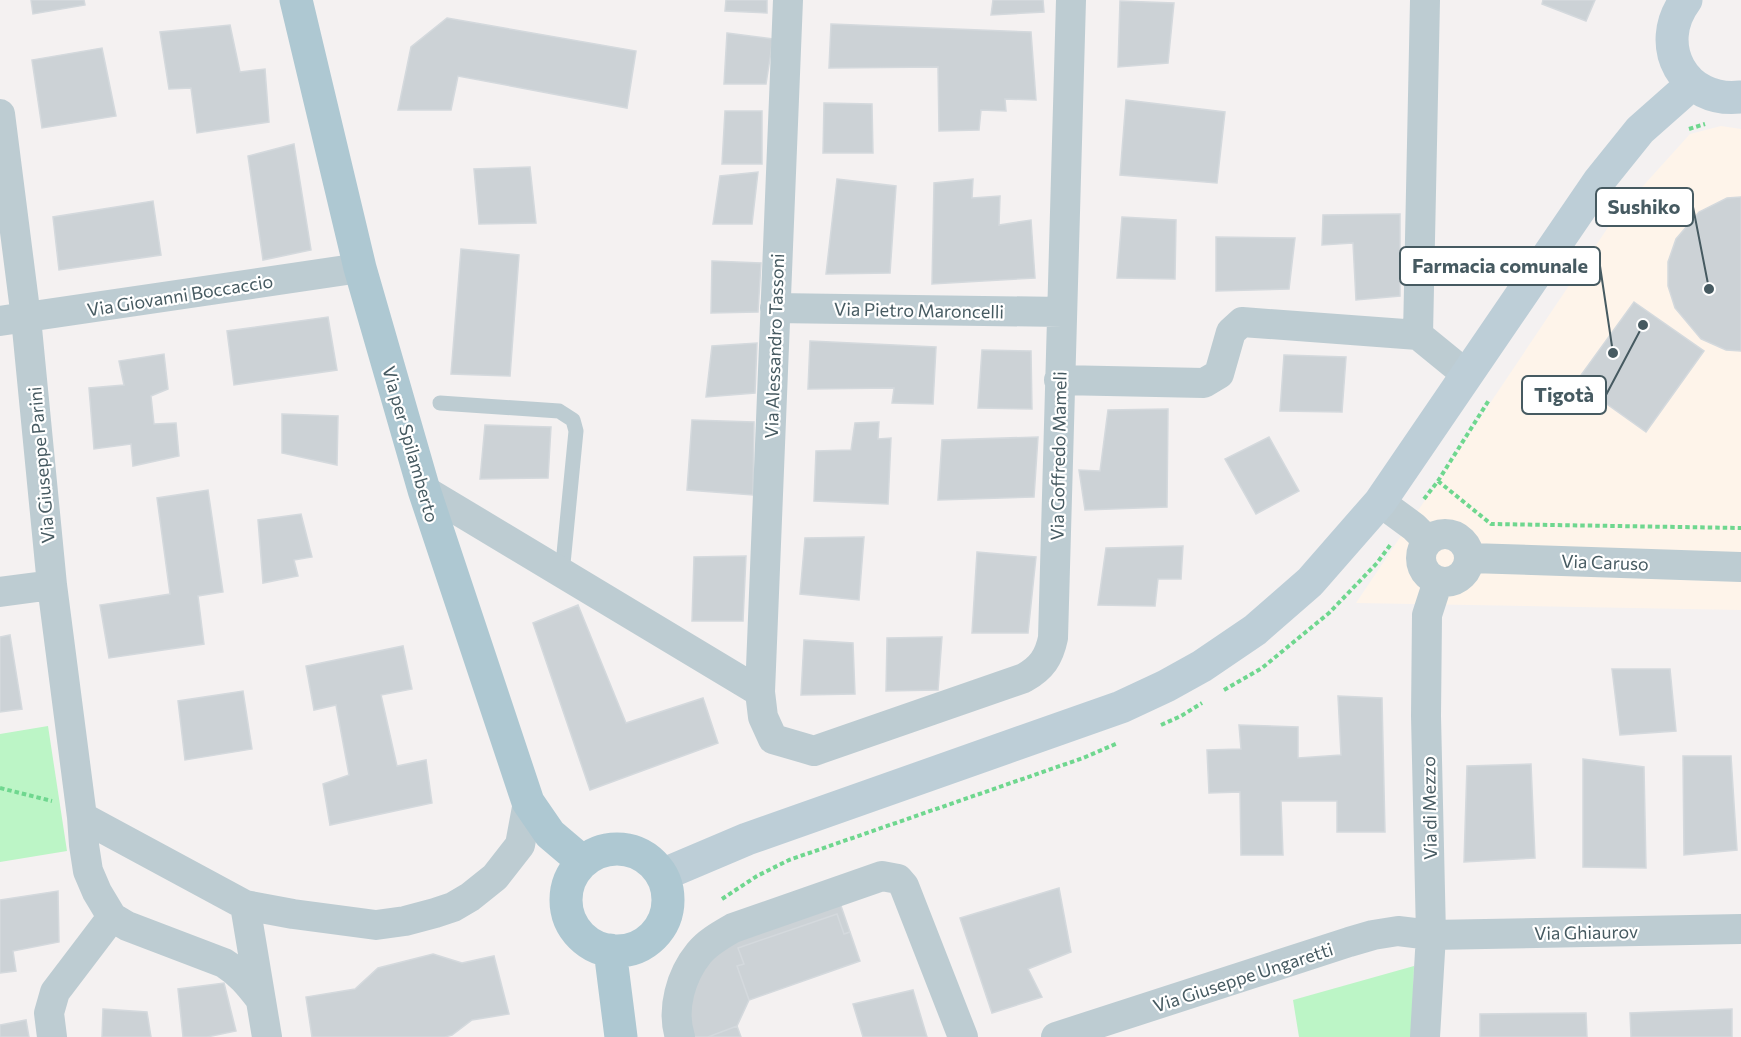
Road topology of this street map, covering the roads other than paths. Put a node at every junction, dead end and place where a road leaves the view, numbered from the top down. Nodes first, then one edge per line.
1 (296, 0) edge
2 (788, 0) edge
3 (1071, 0) edge
4 (1425, 0) edge
5 (1686, 0) edge
6 (1692, 84) junction
7 (1741, 97) edge
8 (0, 114) edge
9 (360, 268) junction
10 (775, 308) junction
11 (1062, 312) junction
12 (13, 320) edge
13 (1418, 335) junction
14 (1059, 380) junction
15 (1481, 383) junction
16 (440, 403) dead end
17 (424, 490) junction
18 (1380, 502) junction
19 (1418, 531) junction
20 (1470, 558) junction
21 (1741, 567) edge
22 (562, 574) junction
23 (1438, 581) junction
24 (52, 585) junction
25 (0, 592) edge
26 (760, 692) junction
27 (814, 751) joint
28 (528, 802) junction
29 (82, 817) junction
30 (583, 862) junction
31 (662, 875) junction
32 (246, 905) junction
33 (112, 916) junction
34 (1741, 929) edge
35 (1431, 935) junction
36 (610, 950) junction
37 (261, 1000) junction
38 (52, 1037) edge
39 (267, 1037) edge
40 (621, 1037) edge
41 (680, 1037) edge
42 (963, 1037) edge
43 (1056, 1037) edge
44 (1425, 1037) edge

1 - 9 main road, Via per Spilamberto
2 - 10 street, Via Alessandro Tassoni
3 - 11 street, Via Goffredo Mameli
4 - 13 street
5 - 6 main road
6 - 7 main road
6 - 15 main road
8 - 12 street, Via Giuseppe Parini
9 - 12 street, Via Giovanni Boccaccio
9 - 17 main road, Via per Spilamberto
10 - 11 street, Via Pietro Maroncelli
10 - 26 street, Via Alessandro Tassoni
11 - 14 street, Via Goffredo Mameli
12 - 24 street, Via Giuseppe Parini
13 - 14 street
13 - 15 street
14 - 27 street, Via Goffredo Mameli
15 - 18 main road
16 - 22 lane
17 - 22 street
17 - 28 main road, Via per Spilamberto
18 - 19 street
18 - 31 main road
19 - 20 street
19 - 23 street
20 - 21 street, Via Caruso
20 - 23 street
22 - 26 street
23 - 35 street, Via di Mezzo
24 - 25 street
24 - 29 street, Via Giuseppe Parini
26 - 27 street, Via Alessandro Tassoni
28 - 30 main road, Via per Spilamberto
28 - 32 street
29 - 32 street
29 - 33 street, Via Giuseppe Parini
30 - 31 main road
30 - 36 main road
31 - 36 main road
32 - 37 street
33 - 37 street, Via Giuseppe Parini
33 - 38 street
34 - 35 street, Via Ghiaurov
35 - 43 street, Via Giuseppe Ungaretti
35 - 44 street, Via di Mezzo
36 - 40 main road
37 - 39 street
41 - 42 street

